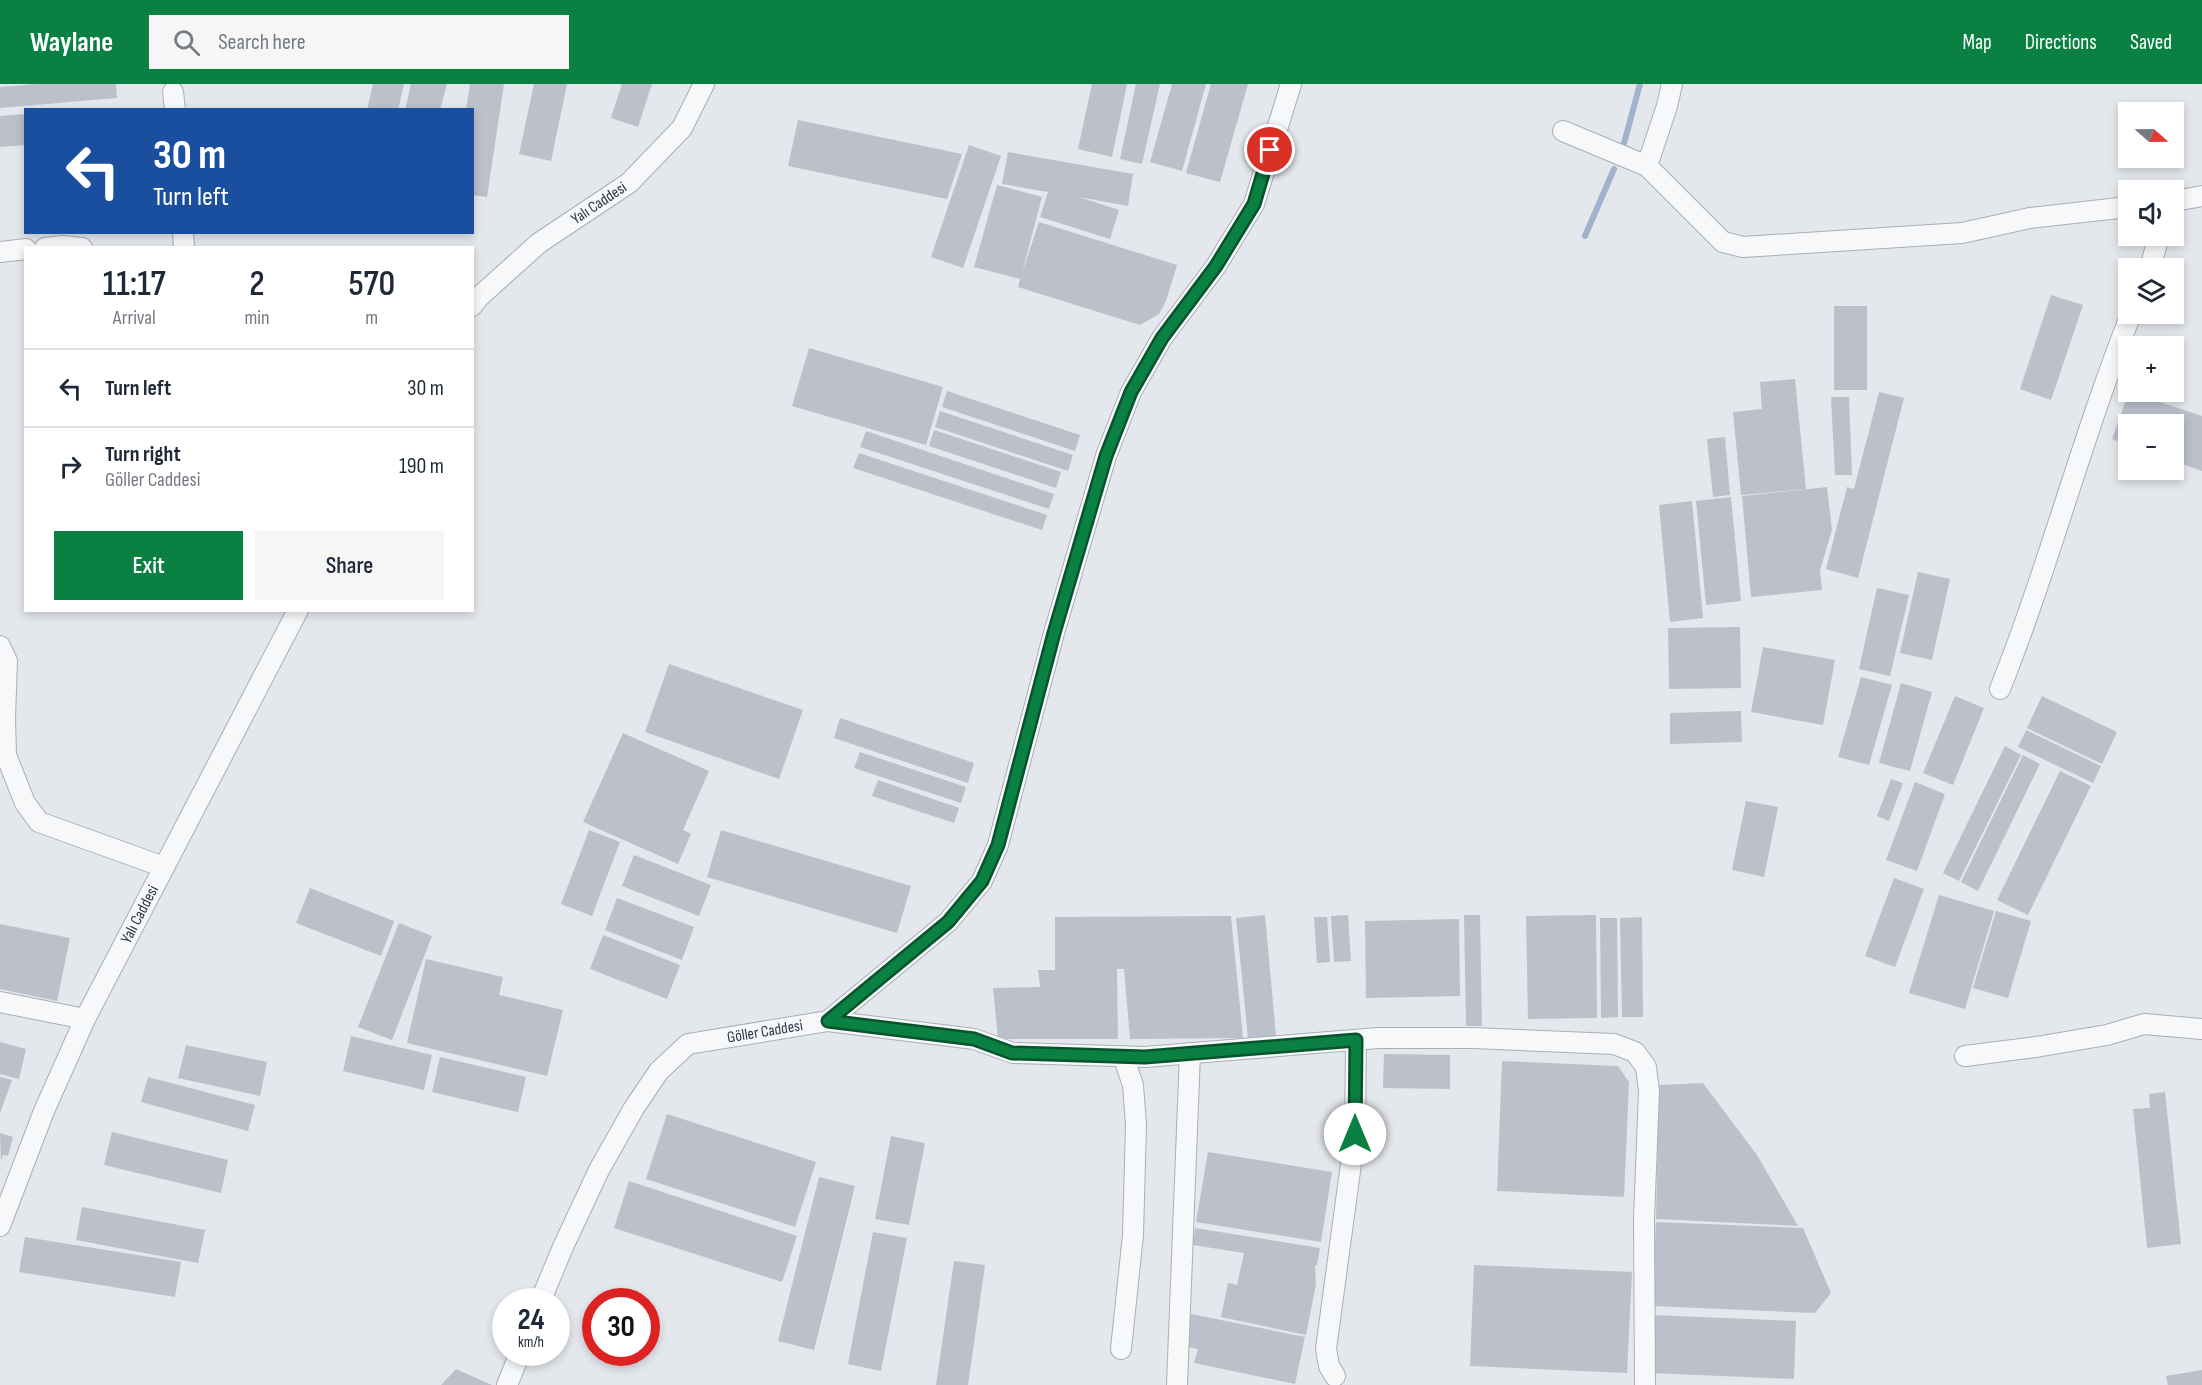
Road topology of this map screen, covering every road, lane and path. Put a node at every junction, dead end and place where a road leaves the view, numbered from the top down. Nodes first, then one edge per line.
1 (704, 84) edge
2 (1291, 84) edge
3 (1672, 84) edge
4 (1563, 131) dead end
5 (1647, 166) junction
6 (2202, 196) edge
7 (2184, 199) edge
8 (2118, 208) edge
9 (24, 249) edge
10 (0, 252) edge
11 (474, 303) edge
12 (2127, 324) edge
13 (297, 612) edge
14 (0, 646) edge
15 (2000, 689) dead end
16 (164, 867) junction
17 (0, 1002) edge
18 (85, 1019) junction
19 (828, 1021) junction
20 (2202, 1029) edge
21 (1356, 1040) junction
22 (1190, 1053) junction
23 (1123, 1056) junction
24 (1965, 1056) dead end
25 (0, 1226) edge
26 (546, 1288) edge
27 (1121, 1349) dead end
28 (515, 1366) edge
29 (1335, 1376) dead end
30 (507, 1385) edge
31 (1177, 1385) edge
32 (1645, 1385) edge

1 - 11 street, Yalı Caddesi
2 - 19 street
3 - 5 street
4 - 5 street
5 - 8 street
6 - 7 street
9 - 10 street
12 - 15 street
13 - 16 street, Yalı Caddesi
14 - 16 street
16 - 18 street, Yalı Caddesi
17 - 18 street
18 - 25 street, Yalı Caddesi
19 - 23 street
19 - 26 street, Göller Caddesi
20 - 24 street
21 - 22 street
21 - 29 street
21 - 32 street
22 - 23 street
22 - 31 street
23 - 27 street
28 - 30 street

